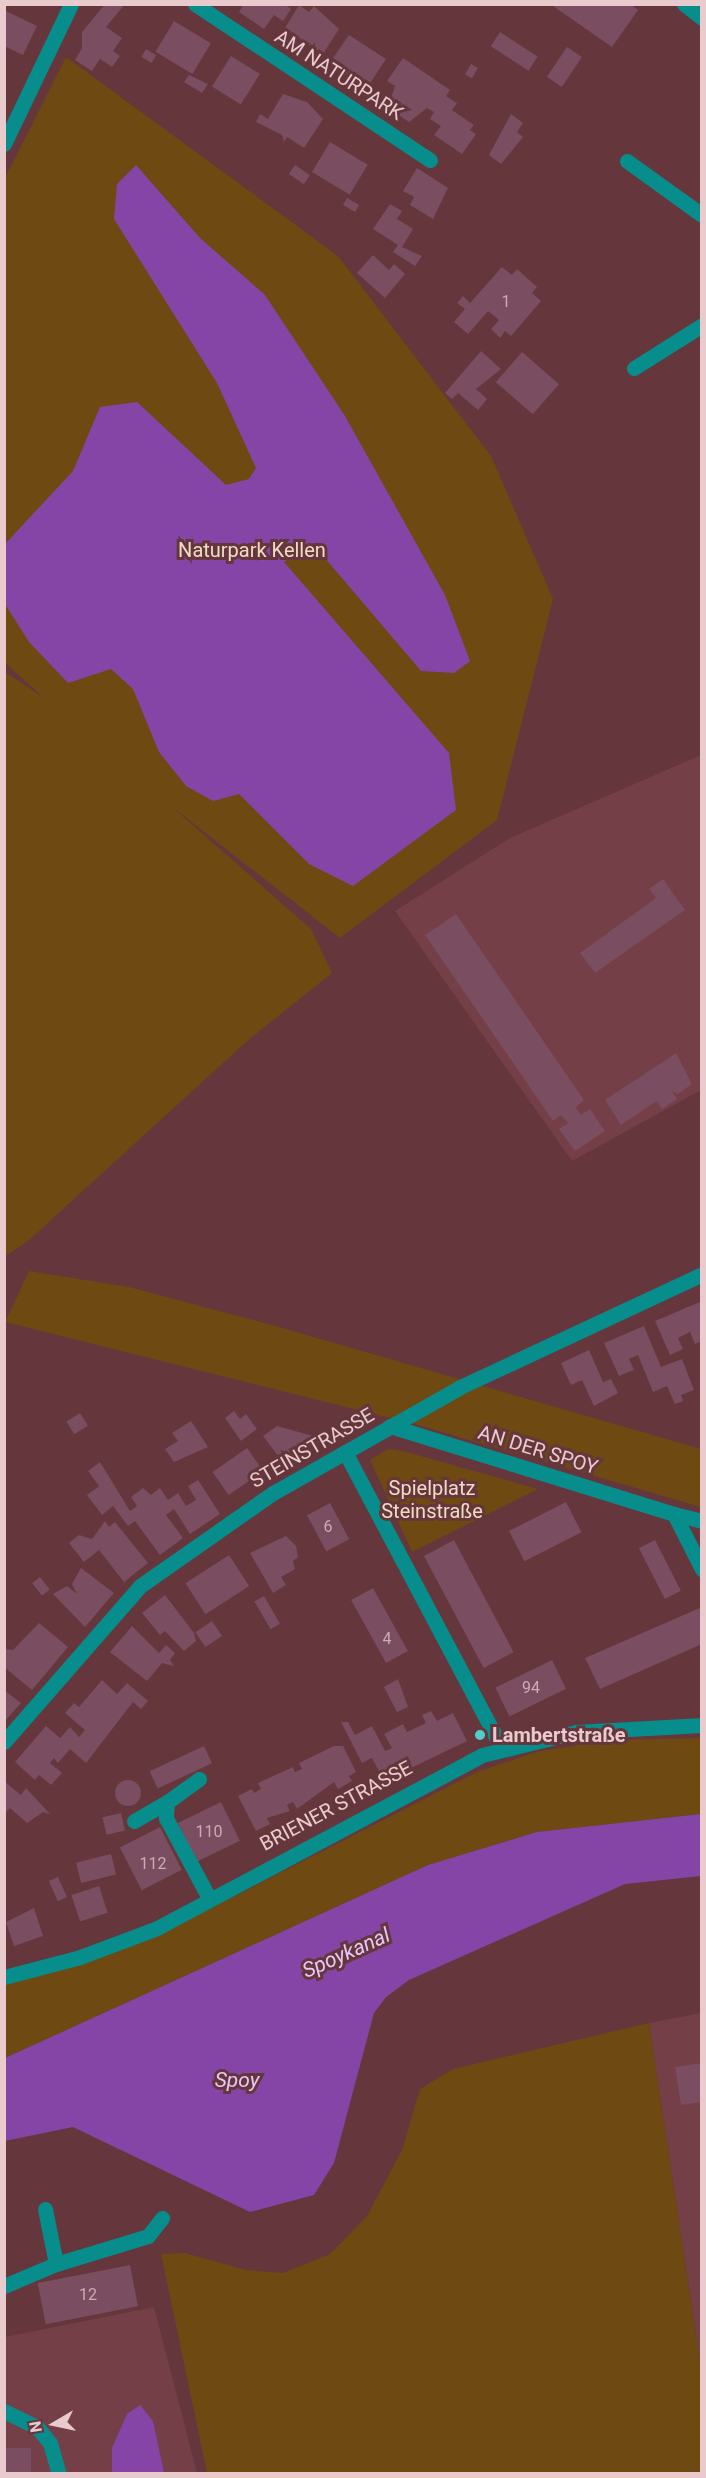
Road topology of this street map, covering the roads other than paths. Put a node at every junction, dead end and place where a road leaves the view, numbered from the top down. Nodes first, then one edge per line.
1 (70, 4) edge
2 (195, 4) edge
3 (684, 4) edge
4 (702, 18) edge
5 (4, 144) edge
6 (430, 160) dead end
7 (627, 161) dead end
8 (702, 215) edge
9 (702, 325) edge
10 (634, 368) dead end
11 (702, 1274) edge
12 (390, 1426) junction
13 (345, 1452) junction
14 (674, 1514) junction
15 (702, 1521) edge
16 (702, 1569) edge
17 (702, 1725) edge
18 (4, 1742) edge
19 (502, 1748) junction
20 (199, 1779) dead end
21 (167, 1802) junction
22 (134, 1821) dead end
23 (209, 1898) junction
24 (4, 1977) edge
25 (45, 2209) dead end
26 (162, 2218) dead end
27 (56, 2264) junction
28 (4, 2286) edge
29 (4, 2411) edge
30 (59, 2474) edge

1 - 5 street
2 - 6 street, AM NATURPARK
3 - 4 street
7 - 8 street
9 - 10 street
11 - 12 street, STEINSTRASSE
12 - 13 street, STEINSTRASSE
12 - 14 street, AN DER SPOY
13 - 18 street, STEINSTRASSE
13 - 19 street
14 - 15 street, AN DER SPOY
14 - 16 street
17 - 19 street, BRIENER STRASSE
19 - 23 street, BRIENER STRASSE
20 - 21 street
21 - 22 street
21 - 23 street
23 - 24 street, BRIENER STRASSE
25 - 27 street
26 - 27 street
27 - 28 street
29 - 30 street

